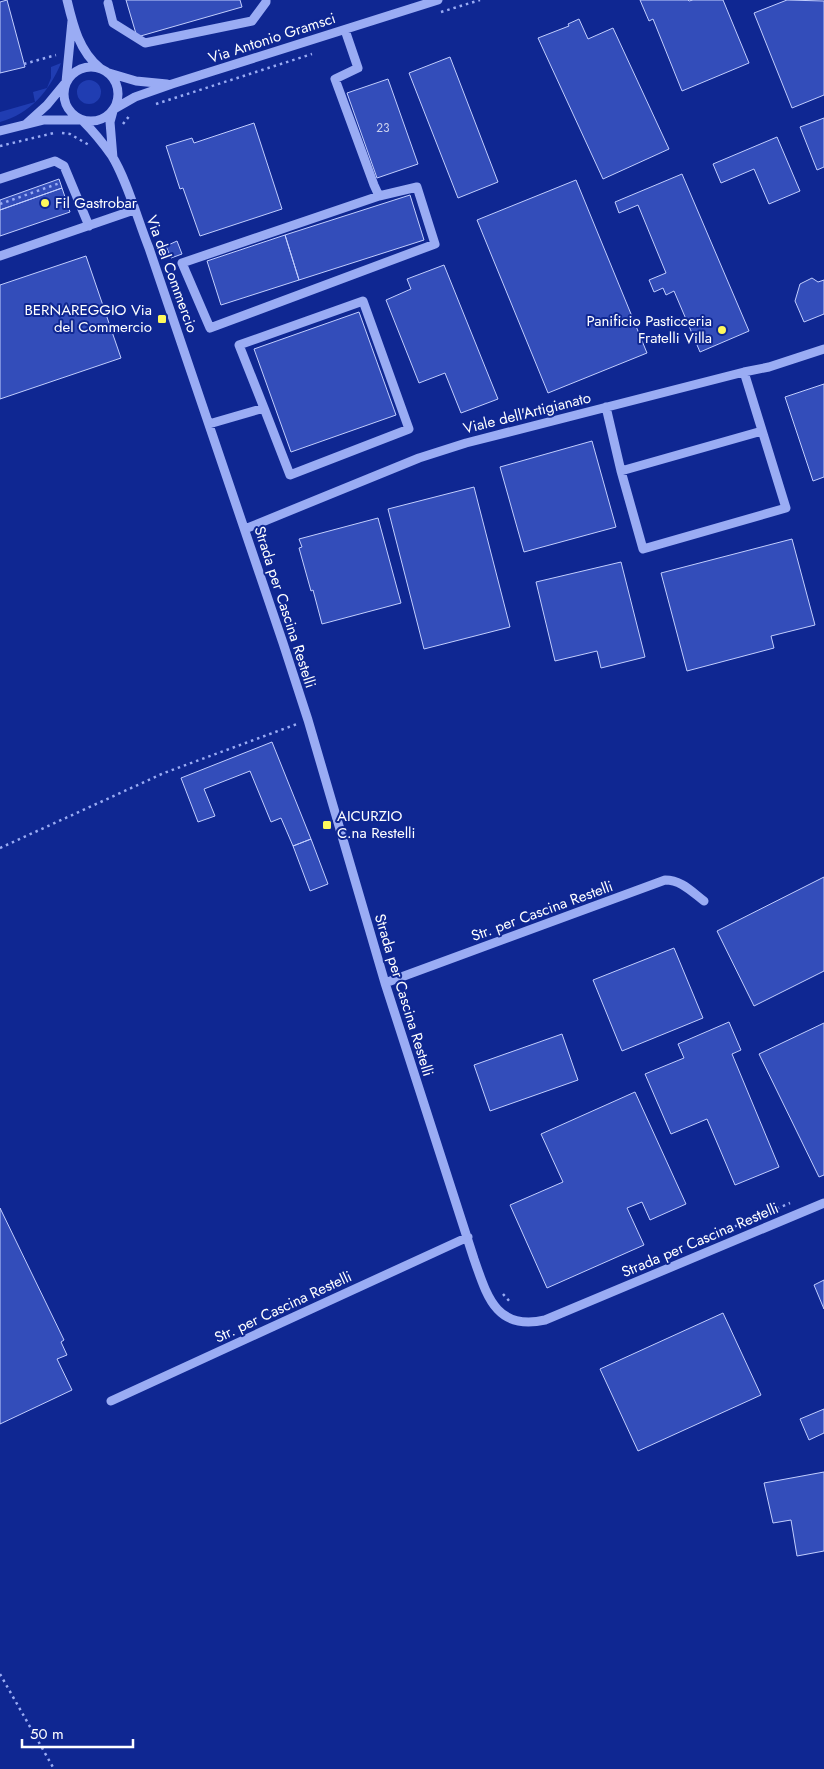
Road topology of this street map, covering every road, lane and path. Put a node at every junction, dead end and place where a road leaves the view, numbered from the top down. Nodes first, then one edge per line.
1 (68, 0) edge
2 (266, 0) edge
3 (438, 0) edge
4 (480, 0) edge
5 (108, 3) dead end
6 (434, 15) dead end
7 (72, 21) junction
8 (345, 30) junction
9 (312, 54) dead end
10 (105, 70) junction
11 (66, 82) junction
12 (172, 84) junction
13 (156, 104) dead end
14 (114, 109) junction
15 (133, 112) dead end
16 (82, 120) junction
17 (26, 124) junction
18 (121, 126) dead end
19 (0, 130) edge
20 (94, 142) dead end
21 (0, 146) edge
22 (113, 158) junction
23 (0, 179) edge
24 (60, 183) dead end
25 (379, 196) junction
26 (0, 204) edge
27 (134, 210) junction
28 (89, 226) junction
29 (0, 256) edge
30 (183, 348) joint
31 (824, 350) edge
32 (744, 372) junction
33 (606, 407) junction
34 (264, 408) junction
35 (210, 424) junction
36 (762, 431) junction
37 (621, 471) junction
38 (245, 529) junction
39 (308, 720) junction
40 (0, 848) edge
41 (704, 901) dead end
42 (385, 982) junction
43 (797, 1200) dead end
44 (824, 1203) edge
45 (468, 1237) junction
46 (710, 1237) dead end
47 (498, 1288) dead end
48 (513, 1307) dead end
49 (110, 1401) dead end
50 (0, 1674) edge
51 (54, 1769) edge

1 - 7 street
2 - 5 street
3 - 8 street, Via Antonio Gramsci
4 - 6 path
7 - 10 street
7 - 11 street
8 - 12 street, Via Antonio Gramsci
8 - 25 street
9 - 13 path
10 - 11 street
10 - 12 street, Via Antonio Gramsci
10 - 14 street
11 - 16 street
11 - 17 street
12 - 14 street, Via Antonio Gramsci
14 - 16 street
14 - 22 street, Via del Commercio
15 - 18 path
16 - 17 street
16 - 22 street, Via del Commercio
17 - 19 street
20 - 21 path
22 - 27 street, Via del Commercio
23 - 28 street
24 - 26 path
25 - 25 street
27 - 28 street, Via del Commercio
27 - 30 street, Via del Commercio
28 - 29 street, Via del Commercio
30 - 35 street, Strada per Cascina Restelli
31 - 32 street, Viale dell'Artigianato
32 - 33 street, Viale dell'Artigianato
32 - 36 street
33 - 37 street
33 - 38 street, Viale dell'Artigianato
34 - 34 street
34 - 35 street
35 - 38 street, Strada per Cascina Restelli
36 - 37 street
36 - 37 street
38 - 39 street, Strada per Cascina Restelli
39 - 40 path
39 - 42 street, Strada per Cascina Restelli
41 - 42 street, Str. per Cascina Restelli
42 - 45 street, Strada per Cascina Restelli
43 - 46 path
44 - 45 street, Strada per Cascina Restelli
45 - 49 street, Str. per Cascina Restelli
47 - 48 path
50 - 51 path

